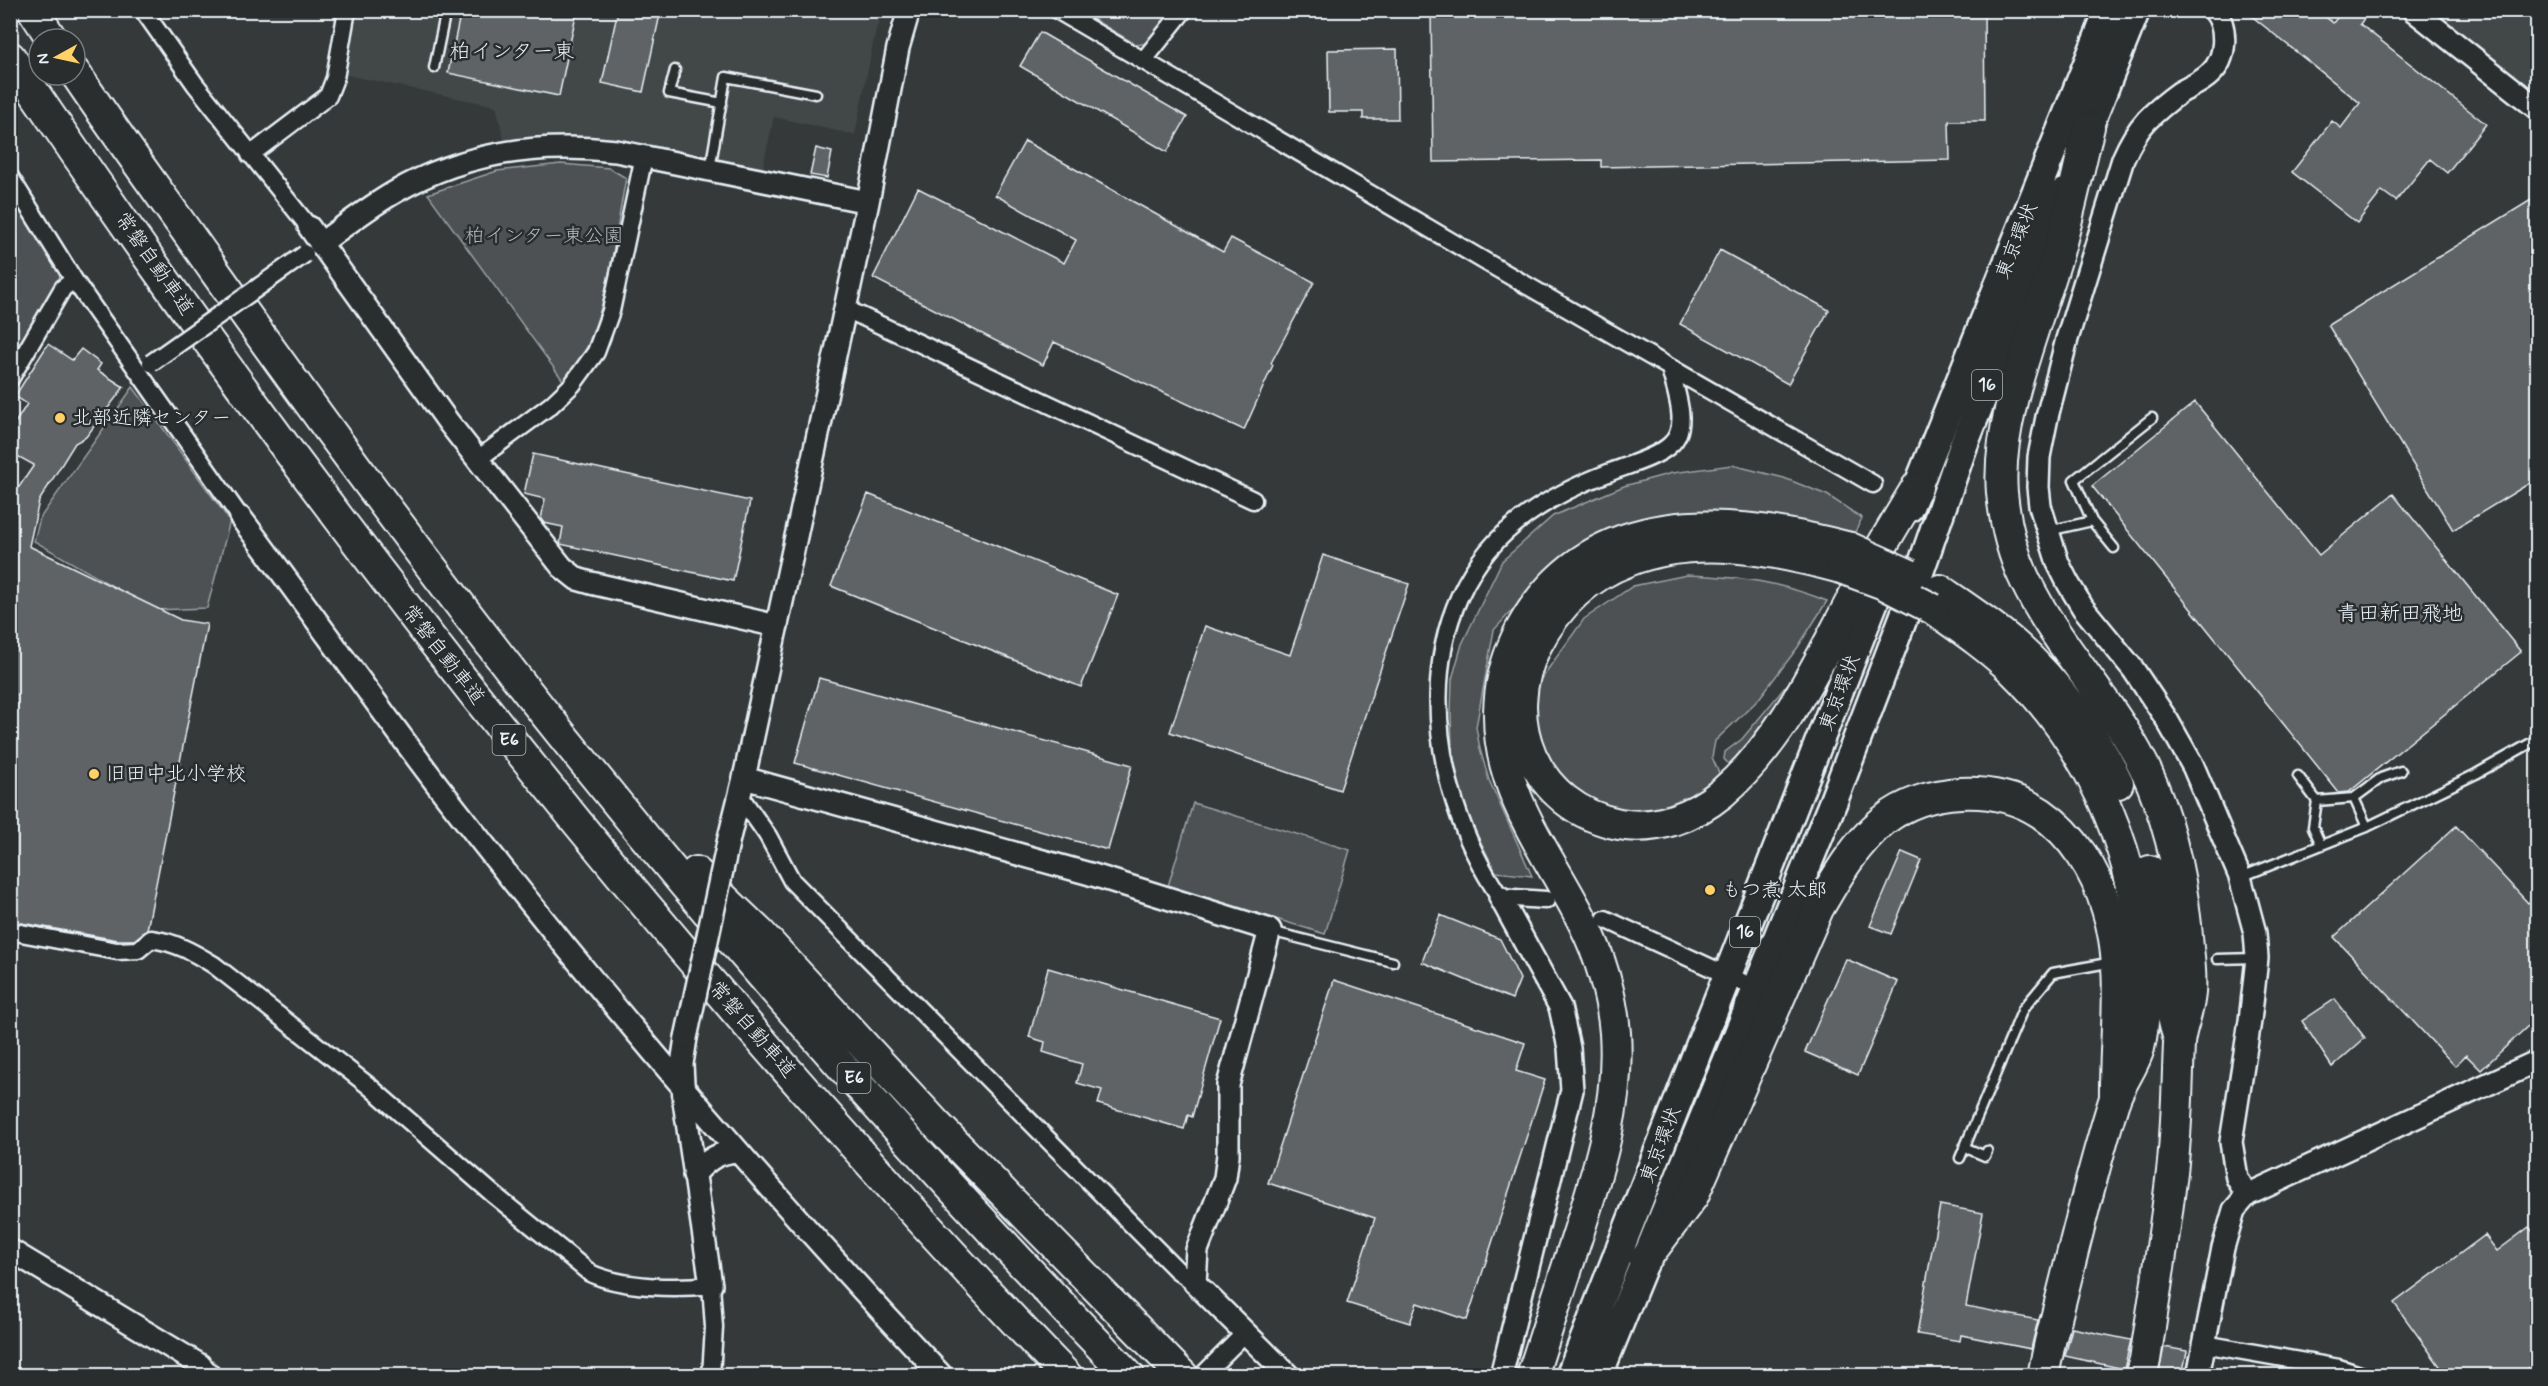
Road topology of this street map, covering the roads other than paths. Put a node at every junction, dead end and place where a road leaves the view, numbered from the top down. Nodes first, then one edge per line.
1 (33, 10) edge
2 (143, 10) edge
3 (347, 10) edge
4 (446, 10) edge
5 (909, 10) edge
6 (1057, 10) edge
7 (1184, 10) edge
8 (2109, 10) edge
9 (2136, 10) edge
10 (2214, 10) edge
11 (2413, 10) edge
12 (44, 27) edge
13 (10, 57) edge
14 (1143, 61) junction
15 (434, 68) dead end
16 (675, 70) dead end
17 (85, 87) edge
18 (816, 94) dead end
19 (722, 104) junction
20 (2536, 104) edge
21 (2089, 127) junction
22 (250, 155) junction
23 (644, 156) junction
24 (710, 169) junction
25 (10, 177) edge
26 (868, 202) junction
27 (311, 242) junction
28 (74, 280) junction
29 (844, 308) junction
30 (145, 367) junction
31 (1670, 368) junction
32 (10, 379) edge
33 (2152, 418) dead end
34 (478, 459) junction
35 (1873, 484) dead end
36 (1917, 487) junction
37 (1253, 500) dead end
38 (241, 518) joint
39 (2092, 520) junction
40 (2047, 531) junction
41 (2114, 548) dead end
42 (1846, 558) junction
43 (1936, 599) junction
44 (777, 626) junction
45 (2538, 739) edge
46 (590, 770) junction
47 (2401, 771) dead end
48 (2298, 776) dead end
49 (742, 787) junction
50 (2354, 798) junction
51 (2318, 801) junction
52 (2367, 827) junction
53 (2321, 845) junction
54 (2240, 877) junction
55 (1500, 897) junction
56 (1546, 900) dead end
57 (1605, 919) dead end
58 (1270, 930) junction
59 (10, 931) edge
60 (2257, 958) junction
61 (2217, 959) dead end
62 (1393, 962) dead end
63 (2102, 964) dead end
64 (1727, 977) junction
65 (1756, 989) junction
66 (2179, 1038) junction
67 (2538, 1061) edge
68 (684, 1090) junction
69 (2115, 1099) junction
70 (1964, 1147) junction
71 (738, 1151) junction
72 (1987, 1151) dead end
73 (1959, 1158) dead end
74 (694, 1175) junction
75 (2247, 1195) junction
76 (10, 1250) edge
77 (1644, 1261) junction
78 (1195, 1283) junction
79 (711, 1285) junction
80 (1237, 1341) junction
81 (2204, 1344) junction
82 (210, 1376) edge
83 (711, 1376) edge
84 (942, 1376) edge
85 (1068, 1376) edge
86 (1129, 1376) edge
87 (1184, 1376) edge
88 (1202, 1376) edge
89 (1289, 1376) edge
90 (1501, 1376) edge
91 (1532, 1376) edge
92 (1570, 1376) edge
93 (1598, 1376) edge
94 (2043, 1376) edge
95 (2140, 1376) edge
96 (2198, 1376) edge
97 (2363, 1376) edge

1 - 12 highway
2 - 22 street
3 - 22 street
4 - 15 lane
5 - 26 street
6 - 14 street
7 - 14 street
8 - 36 highway, 東京環状 / 16
9 - 21 highway, 東京環状 / 16
10 - 40 street
11 - 20 street
13 - 85 highway, 常磐自動車道 / E6
14 - 31 street
16 - 19 lane
17 - 46 highway, E6
18 - 19 lane
19 - 24 lane
21 - 65 highway, 東京環状 / 16
21 - 66 highway
22 - 27 street
23 - 24 street
23 - 27 street
23 - 34 street
24 - 26 street
25 - 28 street
26 - 29 street
27 - 30 street, bridge
27 - 34 street
28 - 30 street
28 - 32 street
29 - 37 street
29 - 44 street
30 - 38 street
31 - 35 street
31 - 55 street
33 - 39 lane
34 - 44 street
36 - 42 highway
36 - 64 highway, 東京環状 / 16
38 - 68 street
39 - 40 lane
39 - 41 lane
40 - 54 street
42 - 43 highway, bridge
42 - 91 highway
43 - 66 highway
43 - 69 highway
44 - 49 street
45 - 52 lane
46 - 86 highway, E6
46 - 87 highway
47 - 50 lane
48 - 51 lane
49 - 58 street
49 - 68 street, bridge
49 - 78 street
50 - 51 lane
50 - 52 lane
51 - 53 lane
52 - 53 lane
53 - 54 lane
54 - 60 street
55 - 56 street
55 - 90 street
57 - 64 street
58 - 62 lane
58 - 78 street
59 - 79 street
60 - 61 lane
60 - 75 street
63 - 70 lane
64 - 65 street
64 - 92 highway, 東京環状 / 16
65 - 77 highway, 東京環状 / 16
66 - 95 highway
67 - 75 street
68 - 71 street
68 - 74 street
69 - 77 highway
69 - 94 highway
70 - 72 lane
70 - 73 lane
71 - 74 street
71 - 84 street
74 - 79 street
75 - 81 street
76 - 82 street
77 - 93 highway, 東京環状 / 16
78 - 80 street
79 - 83 street
80 - 88 street
80 - 89 street
81 - 96 street
81 - 97 street

